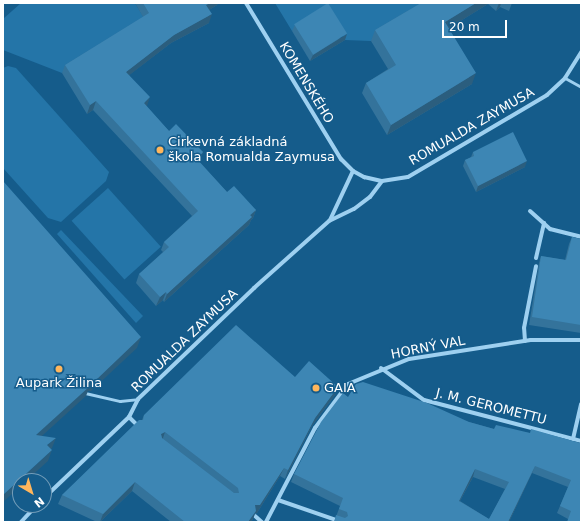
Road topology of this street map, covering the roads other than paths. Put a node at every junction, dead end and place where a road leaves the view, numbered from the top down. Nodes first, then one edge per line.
1 (246, 3) edge
2 (581, 52) edge
3 (566, 78) junction
4 (581, 86) edge
5 (353, 170) junction
6 (382, 181) junction
7 (530, 211) dead end
8 (330, 221) junction
9 (544, 223) junction
10 (581, 237) edge
11 (536, 258) dead end
12 (536, 266) dead end
13 (581, 340) edge
14 (525, 341) junction
15 (381, 368) junction
16 (86, 393) edge
17 (138, 399) junction
18 (581, 404) edge
19 (129, 417) junction
20 (138, 426) edge
21 (573, 439) junction
22 (581, 441) edge
23 (52, 490) edge
24 (278, 500) junction
25 (30, 513) edge
26 (255, 516) edge
27 (22, 521) edge
28 (262, 522) edge
29 (266, 522) edge
30 (342, 522) edge

1 - 5 street, KOMENSKÉHO
2 - 3 street
3 - 4 lane
3 - 6 street, ROMUALDA ZAYMUSA
5 - 6 street, ROMUALDA ZAYMUSA
5 - 8 street, ROMUALDA ZAYMUSA
6 - 8 street, ROMUALDA ZAYMUSA
7 - 9 street
8 - 17 street, ROMUALDA ZAYMUSA
9 - 10 street
9 - 11 street
12 - 14 street
13 - 14 street, HORNÝ VAL
14 - 15 street, HORNÝ VAL
15 - 21 street, J. M. GEROMETTU
15 - 24 street, HORNÝ VAL
16 - 17 lane
17 - 19 street, ROMUALDA ZAYMUSA
18 - 21 street
19 - 20 street
19 - 23 street, ROMUALDA ZAYMUSA
21 - 22 street, J. M. GEROMETTU
24 - 29 street, HORNÝ VAL
24 - 30 street
25 - 27 street
26 - 28 street

